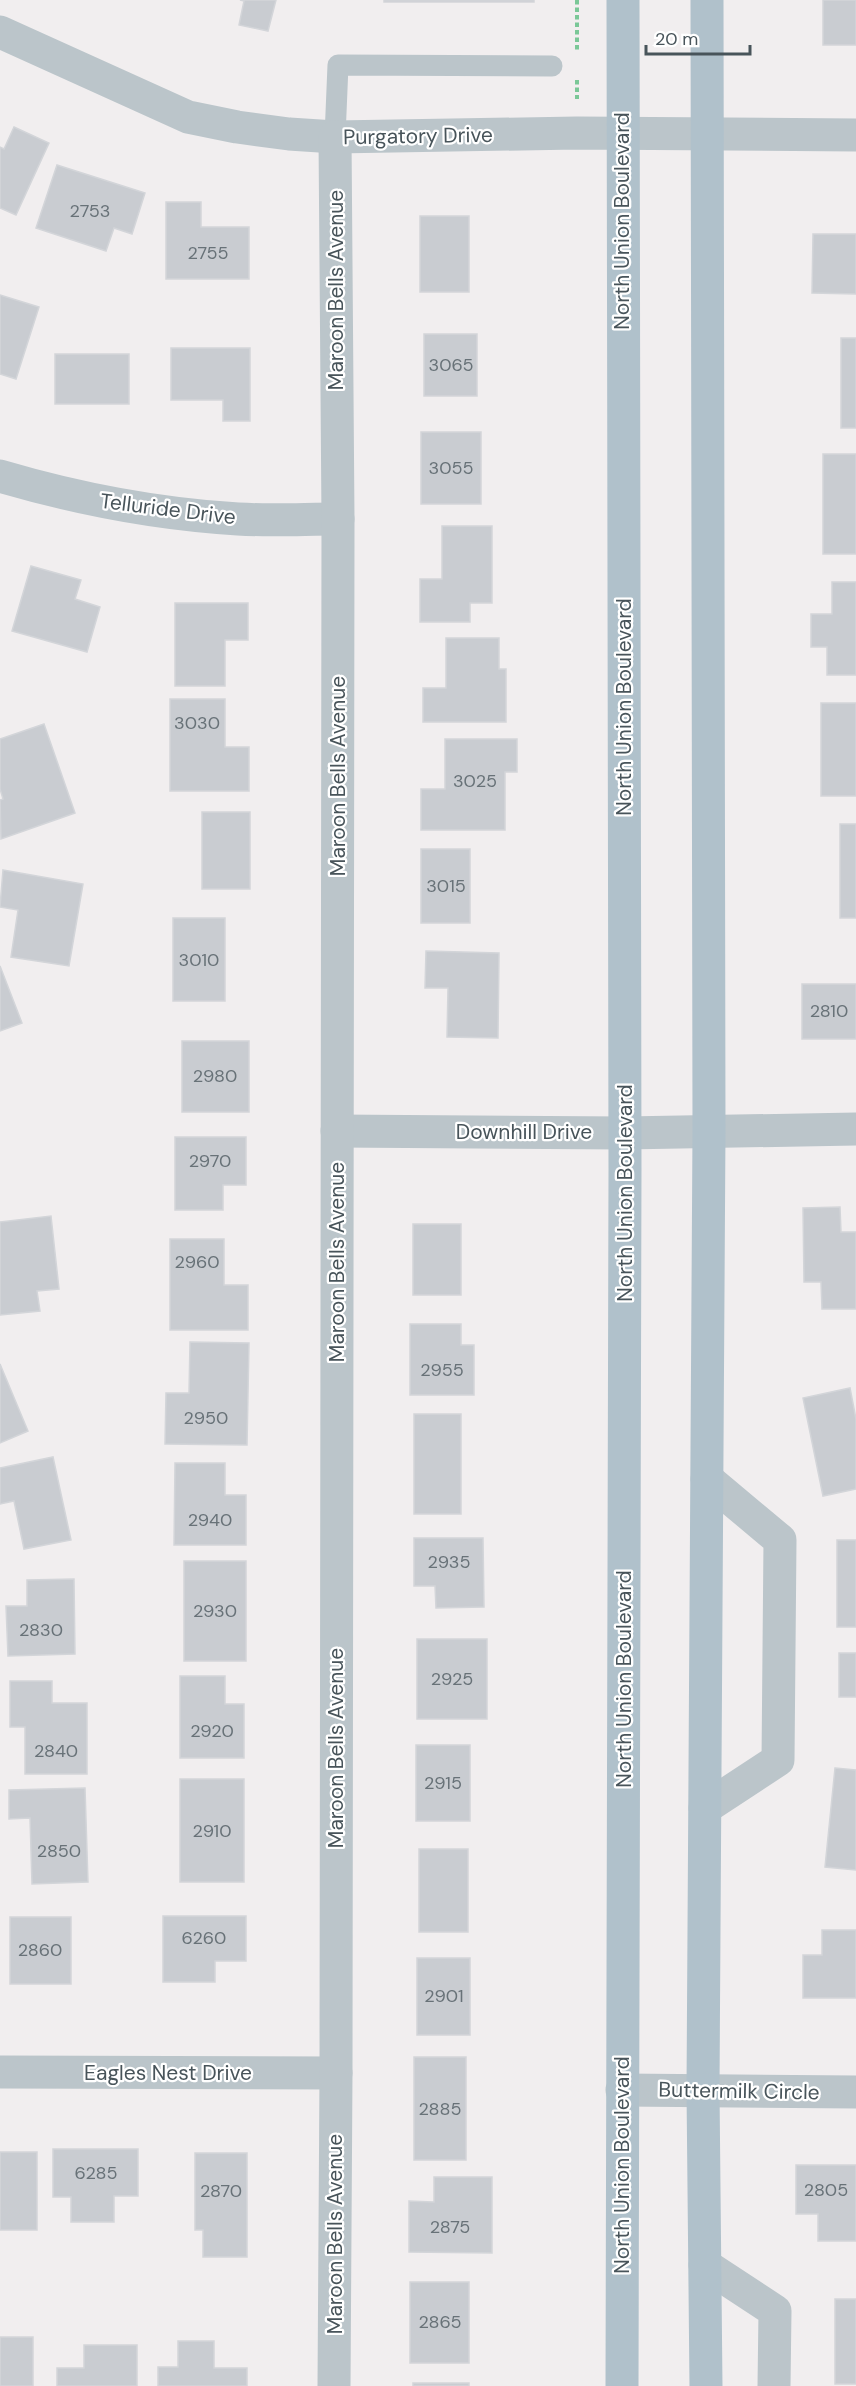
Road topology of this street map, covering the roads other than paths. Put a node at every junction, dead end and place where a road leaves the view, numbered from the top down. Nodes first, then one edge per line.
1 (623, 0) edge
2 (707, 0) edge
3 (0, 32) edge
4 (552, 66) dead end
5 (622, 134) junction
6 (707, 135) junction
7 (856, 135) edge
8 (335, 137) junction
9 (0, 476) edge
10 (338, 519) junction
11 (856, 1129) edge
12 (709, 1130) junction
13 (337, 1131) junction
14 (626, 1133) junction
15 (707, 1479) junction
16 (705, 1808) junction
17 (0, 2072) edge
18 (336, 2073) junction
19 (622, 2090) junction
20 (703, 2090) junction
21 (856, 2092) edge
22 (705, 2265) junction
23 (333, 2386) edge
24 (622, 2386) edge
25 (706, 2386) edge
26 (774, 2386) edge

1 - 5 main road, North Union Boulevard
2 - 6 main road
3 - 8 street, Purgatory Drive
4 - 8 lane
5 - 6 street, Purgatory Drive
5 - 8 street, Purgatory Drive
5 - 14 main road, North Union Boulevard
6 - 7 street, Purgatory Drive
6 - 12 main road
8 - 10 street, Maroon Bells Avenue
9 - 10 street, Telluride Drive
10 - 13 street, Maroon Bells Avenue
11 - 12 street, Downhill Drive
12 - 14 street, Downhill Drive
12 - 15 main road
13 - 14 street, Downhill Drive
13 - 18 street, Maroon Bells Avenue
14 - 19 main road, North Union Boulevard
15 - 16 main road
15 - 16 street
16 - 20 main road
17 - 18 street, Eagles Nest Drive
18 - 23 street, Maroon Bells Avenue
19 - 20 street, Buttermilk Circle
19 - 24 main road, North Union Boulevard
20 - 21 street, Buttermilk Circle
20 - 22 main road
22 - 25 main road
22 - 26 street

